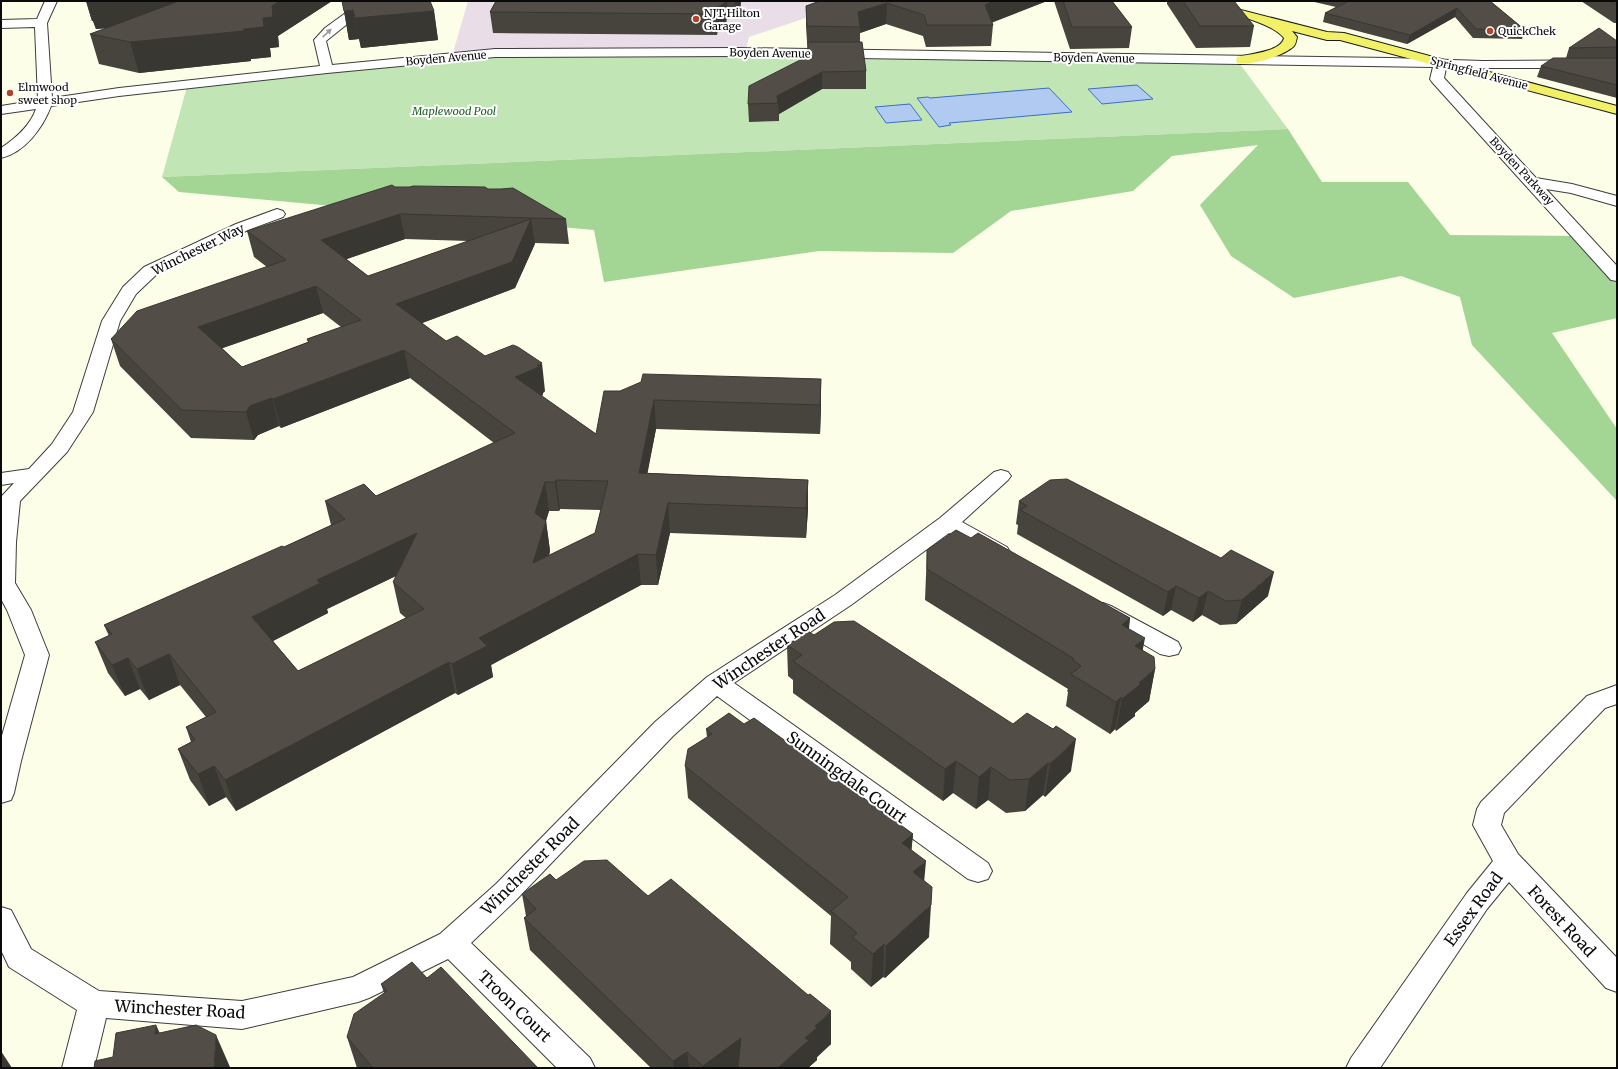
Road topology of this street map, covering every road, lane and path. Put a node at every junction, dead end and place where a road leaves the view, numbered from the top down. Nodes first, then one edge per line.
1 (51, 1) edge
2 (370, 1) edge
3 (1192, 1) edge
4 (1216, 2) edge
5 (1251, 16) junction
6 (41, 23) junction
7 (1, 24) edge
8 (1340, 36) junction
9 (1242, 60) junction
10 (1440, 63) junction
11 (1617, 64) edge
12 (326, 69) junction
13 (45, 104) junction
14 (1, 110) edge
15 (1617, 110) edge
16 (1, 154) edge
17 (1533, 182) junction
18 (1617, 201) edge
19 (277, 214) dead end
20 (1617, 276) edge
21 (1001, 476) dead end
22 (4, 493) edge
23 (948, 523) junction
24 (1017, 562) edge
25 (1086, 601) edge
26 (1168, 648) dead end
27 (716, 683) junction
28 (1617, 694) edge
29 (1, 792) edge
30 (1508, 862) junction
31 (978, 871) dead end
32 (1, 918) edge
33 (451, 943) junction
34 (1617, 979) edge
35 (94, 1004) junction
36 (78, 1068) edge
37 (579, 1068) edge
38 (1362, 1068) edge

1 - 6 street
12 -> 2 street
3 - 5 main road, Springfield Avenue
4 - 8 main road, Springfield Avenue
5 - 8 main road, Springfield Avenue
5 - 9 main road
6 - 7 street
6 - 13 street
8 - 10 main road, Springfield Avenue
9 - 10 street, Boyden Avenue
9 - 12 street, Boyden Avenue
10 - 11 street, Boyden Avenue
10 - 15 main road, Springfield Avenue
10 - 17 street, Boyden Parkway
12 - 13 street, Boyden Avenue
13 - 14 street, Boyden Avenue
13 - 16 street
17 - 18 street
17 - 20 street, Boyden Parkway
19 - 22 street, Winchester Way
21 - 23 street, Winchester Road
22 - 29 street
23 - 24 street
23 - 27 street, Winchester Road
25 - 26 street
27 - 31 street, Sunningdale Court
27 - 33 street, Winchester Road
28 - 30 street, Essex Road
30 - 34 street, Forest Road
30 - 38 street, Essex Road
32 - 35 street, Winchester Road
33 - 35 street, Winchester Road
33 - 37 street, Troon Court
35 - 36 street

